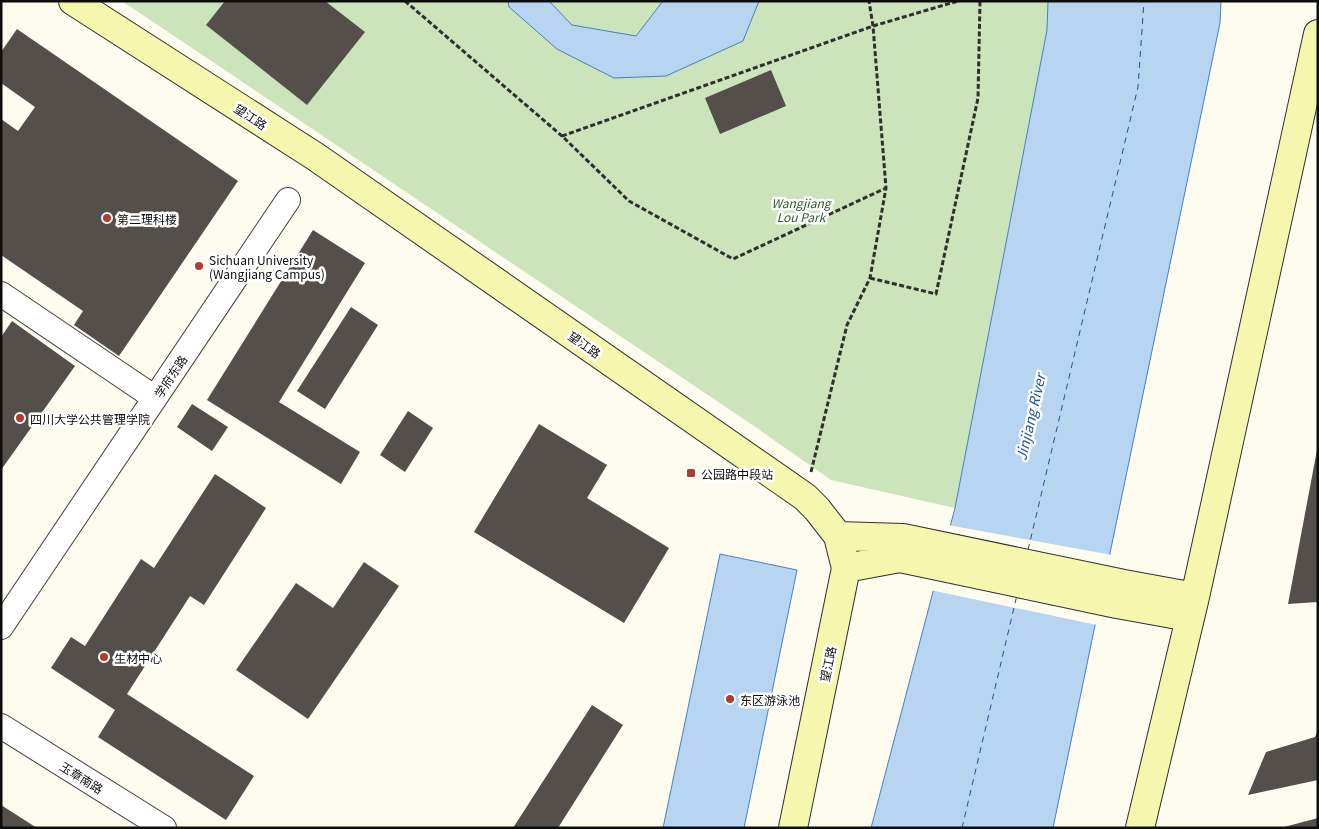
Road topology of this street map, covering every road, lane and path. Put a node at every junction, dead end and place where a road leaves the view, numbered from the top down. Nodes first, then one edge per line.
1 (73, 1) edge
2 (405, 1) edge
3 (869, 1) edge
4 (958, 1) edge
5 (980, 1) edge
6 (873, 26) junction
7 (1318, 34) edge
8 (562, 136) junction
9 (886, 188) junction
10 (288, 200) dead end
11 (870, 278) junction
12 (1, 294) edge
13 (155, 398) junction
14 (805, 497) junction
15 (838, 536) junction
16 (902, 548) junction
17 (846, 568) junction
18 (1192, 607) junction
19 (1, 627) edge
20 (1, 726) edge
21 (164, 828) edge
22 (793, 828) edge
23 (1140, 828) edge

1 - 14 street, 望江路
2 - 8 path
3 - 6 path
4 - 6 path
5 - 11 path
6 - 8 path
6 - 9 path
7 - 18 street
8 - 9 path
9 - 11 path
10 - 13 street, 学府东路
11 - 14 path
12 - 13 street
13 - 19 street, 学府东路
14 - 15 street, 望江路
15 - 16 street
15 - 17 street, 望江路
16 - 17 street
16 - 18 street
17 - 22 street, 望江路
18 - 23 street
20 - 21 street, 玉章南路

